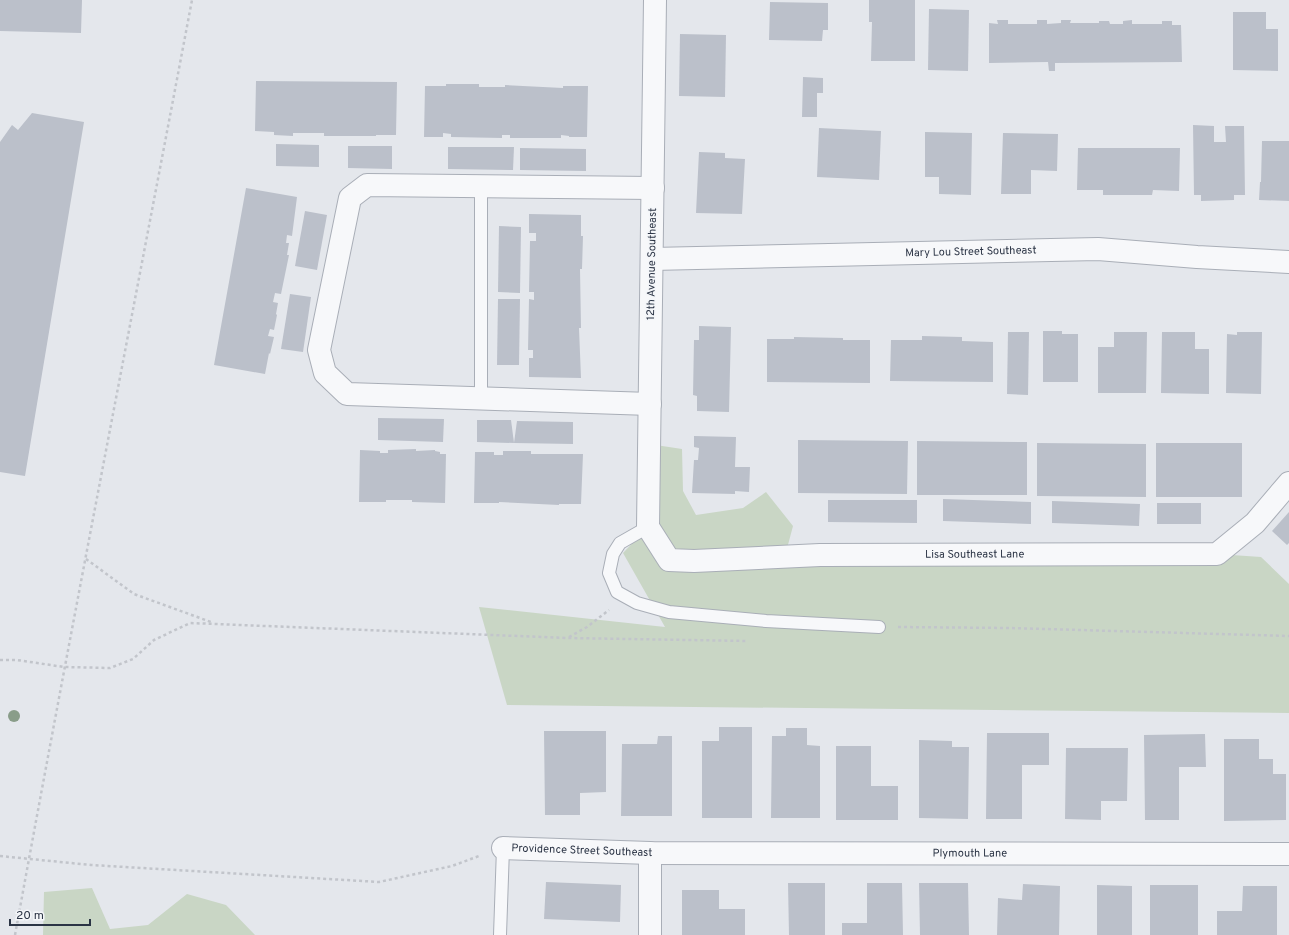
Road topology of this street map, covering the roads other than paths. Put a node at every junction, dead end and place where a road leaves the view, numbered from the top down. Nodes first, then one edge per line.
1 (655, 0) edge
2 (481, 186) junction
3 (653, 188) junction
4 (652, 259) junction
5 (1289, 262) edge
6 (480, 398) junction
7 (650, 404) junction
8 (1289, 483) edge
9 (648, 527) junction
10 (879, 627) road end
11 (502, 848) joint
12 (650, 852) junction
13 (1289, 854) edge
14 (500, 935) edge
15 (650, 935) edge

1 - 3 street, 12th Avenue Southeast
2 - 3 street
2 - 6 lane
2 - 6 street
3 - 4 street, 12th Avenue Southeast
4 - 5 street, Mary Lou Street Southeast
4 - 7 street, 12th Avenue Southeast
6 - 7 street
7 - 9 street, 12th Avenue Southeast
8 - 9 street, Lisa Southeast Lane
9 - 10 lane
11 - 12 street, Providence Street Southeast
11 - 14 lane
12 - 13 street, Plymouth Lane
12 - 15 street, Providence Street Southeast

